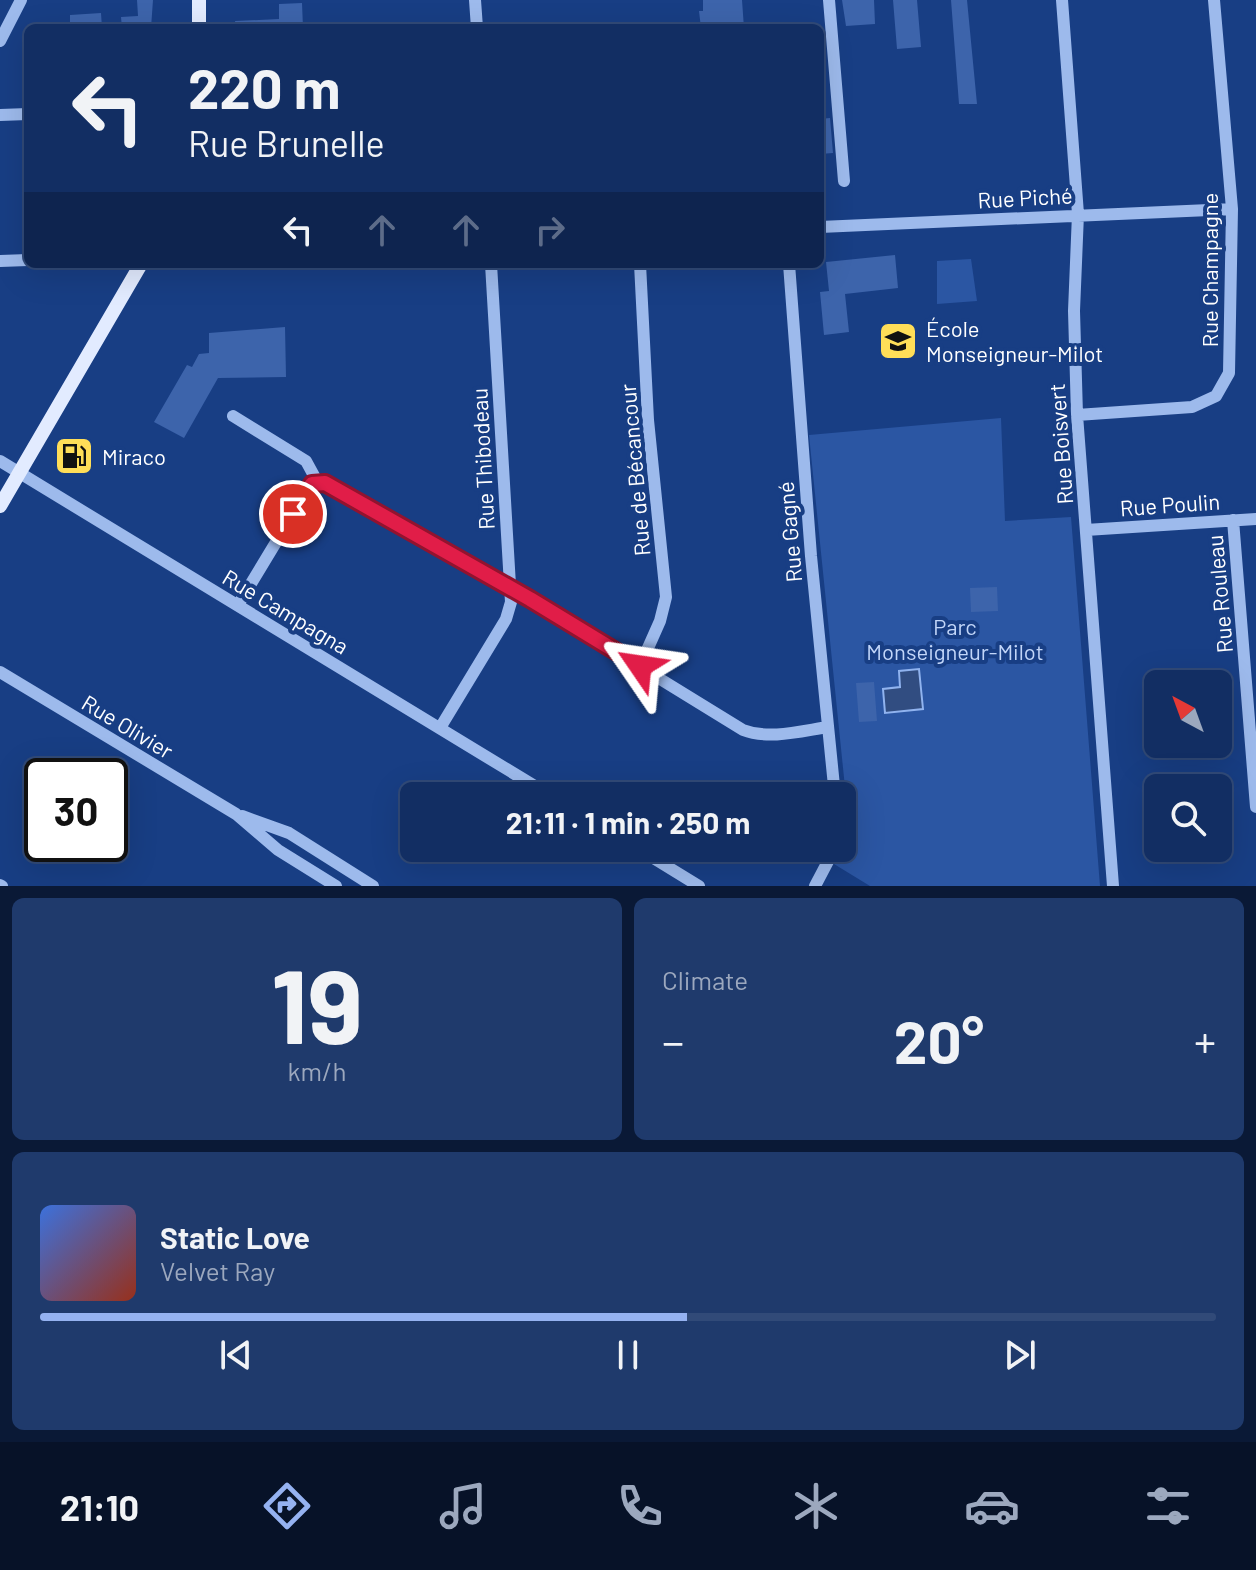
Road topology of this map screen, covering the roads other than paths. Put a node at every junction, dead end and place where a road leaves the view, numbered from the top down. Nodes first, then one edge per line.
1 (21, 0) edge
2 (199, 0) edge
3 (475, 0) edge
4 (829, 0) edge
5 (1062, 0) edge
6 (1214, 0) edge
7 (199, 24) edge
8 (477, 24) edge
9 (0, 41) edge
10 (24, 114) edge
11 (0, 115) edge
12 (844, 181) dead end
13 (1232, 209) junction
14 (1078, 214) junction
15 (824, 227) edge
16 (24, 260) edge
17 (0, 261) edge
18 (139, 268) edge
19 (491, 268) edge
20 (640, 268) edge
21 (789, 268) edge
22 (1077, 415) junction
23 (233, 416) dead end
24 (0, 461) edge
25 (19, 473) junction
26 (318, 483) junction
27 (0, 506) edge
28 (1256, 519) edge
29 (1233, 520) junction
30 (1086, 530) junction
31 (509, 587) junction
32 (238, 605) junction
33 (640, 666) junction
34 (0, 672) edge
35 (828, 727) junction
36 (440, 728) junction
37 (528, 782) edge
38 (834, 782) edge
39 (1256, 807) edge
40 (236, 814) junction
41 (321, 854) junction
42 (660, 862) edge
43 (828, 862) edge
44 (310, 870) junction
45 (336, 886) edge
46 (373, 886) edge
47 (699, 886) edge
48 (815, 886) edge
49 (1113, 886) edge

1 - 9 street
2 - 7 main road
3 - 8 street
4 - 12 street
5 - 14 street, Rue Boisvert
6 - 13 street, Rue Champagne
10 - 11 street
13 - 14 street, Rue Piché
13 - 22 street, Rue Champagne
14 - 15 street, Rue Piché
14 - 22 street, Rue Boisvert
16 - 17 street
18 - 25 main road
19 - 31 street, Rue Thibodeau
20 - 33 street, Rue de Bécancour
21 - 35 street, Rue Gagné
22 - 30 street, Rue Boisvert
23 - 26 street
24 - 25 street, Rue Campagna
25 - 27 main road
25 - 32 street, Rue Campagna
26 - 31 street
26 - 32 street
28 - 29 street, Rue Poulin
29 - 30 street, Rue Poulin
29 - 39 street, Rue Rouleau
30 - 49 street, Rue Boisvert
31 - 33 street
31 - 36 street, Rue Thibodeau
32 - 36 street, Rue Campagna
33 - 35 street
34 - 40 street, Rue Olivier
35 - 38 street, Rue Gagné
36 - 37 street, Rue Campagna
40 - 41 street, Rue Olivier
40 - 44 street, Rue Olivier
41 - 44 street
41 - 46 street, Rue Olivier
42 - 47 street
43 - 48 street
44 - 45 street, Rue Olivier

